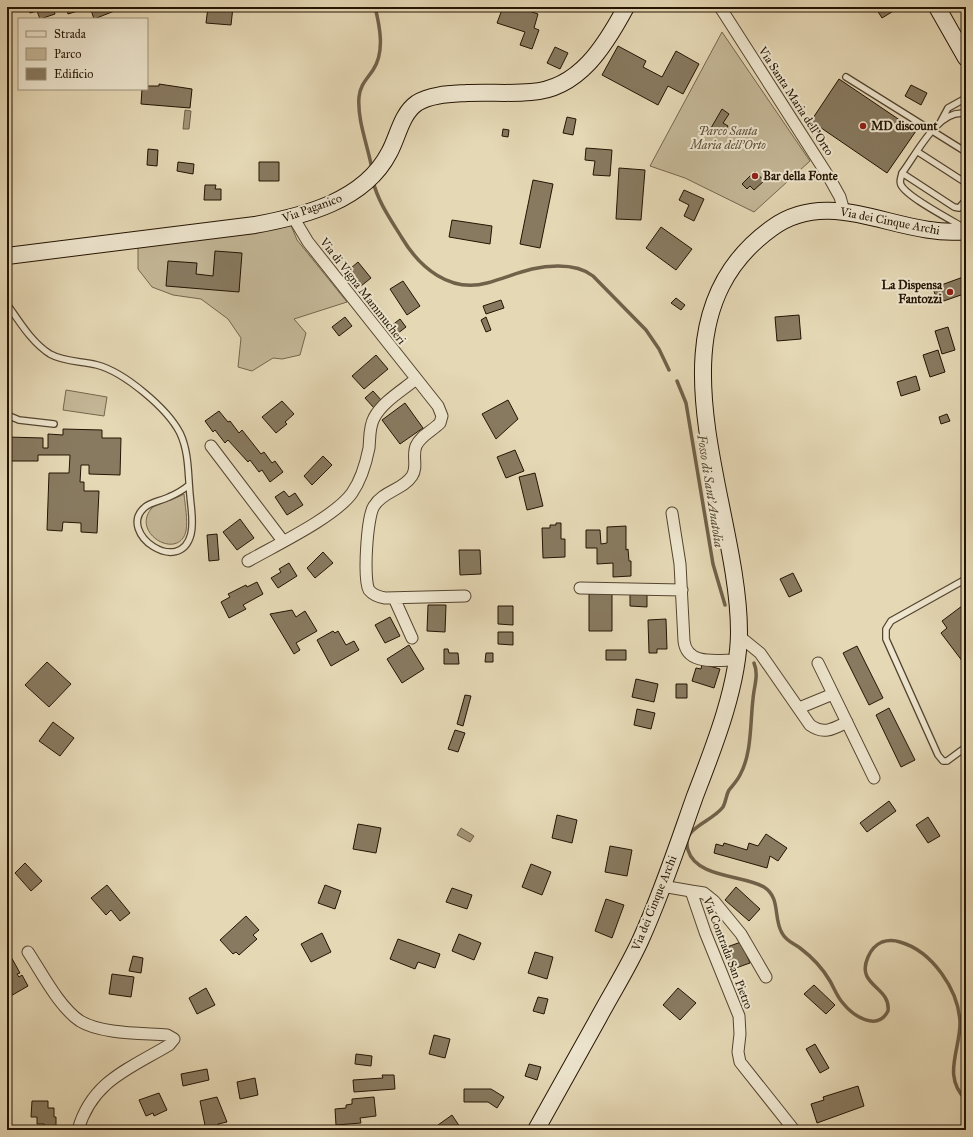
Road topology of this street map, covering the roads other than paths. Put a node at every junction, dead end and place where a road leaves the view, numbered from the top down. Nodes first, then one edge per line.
1 (626, 7) edge
2 (720, 7) edge
3 (938, 7) edge
4 (966, 58) edge
5 (846, 77) dead end
6 (966, 98) edge
7 (966, 114) edge
8 (940, 122) junction
9 (932, 131) junction
10 (918, 152) junction
11 (966, 152) edge
12 (902, 173) junction
13 (966, 183) edge
14 (966, 200) edge
15 (844, 211) junction
16 (293, 217) junction
17 (966, 231) edge
18 (7, 256) edge
19 (7, 304) edge
20 (416, 379) junction
21 (7, 414) edge
22 (54, 424) dead end
23 (211, 446) dead end
24 (189, 485) junction
25 (672, 513) dead end
26 (283, 541) junction
27 (248, 560) dead end
28 (966, 579) edge
29 (580, 588) dead end
30 (682, 590) junction
31 (465, 596) dead end
32 (394, 598) junction
33 (739, 636) junction
34 (412, 638) dead end
35 (736, 660) junction
36 (818, 663) dead end
37 (833, 694) junction
38 (799, 708) junction
39 (847, 722) junction
40 (966, 747) edge
41 (874, 778) dead end
42 (662, 886) junction
43 (691, 891) junction
44 (28, 952) dead end
45 (766, 977) dead end
46 (78, 1130) edge
47 (536, 1130) edge
48 (794, 1130) edge

1 - 16 main road, Via Paganico
2 - 15 street, Via Santa Maria dell'Orto
3 - 4 main road
5 - 9 lane
6 - 8 lane
7 - 8 lane
8 - 9 lane
9 - 10 lane
9 - 11 lane
10 - 12 lane
10 - 13 lane
12 - 14 lane
12 - 17 lane
15 - 17 main road, Via dei Cinque Archi
15 - 33 main road, Via dei Cinque Archi
16 - 18 main road, Via Paganico
16 - 20 street, Via di Vigna Mammucheri
19 - 24 lane
20 - 26 street
20 - 32 street, Via di Vigna Mammucheri
21 - 22 lane
23 - 26 street
24 - 24 lane
25 - 30 street
26 - 27 street
28 - 40 lane
29 - 30 street
30 - 35 street
31 - 32 street, Via di Vigna Mammucheri
32 - 34 street
33 - 35 main road, Via dei Cinque Archi
33 - 38 street
35 - 42 main road, Via dei Cinque Archi
36 - 37 street
37 - 38 street
37 - 39 street
38 - 39 street
39 - 41 street
42 - 43 street, Via Contrada San Pietro
42 - 47 main road, Via dei Cinque Archi
43 - 45 street
43 - 48 street, Via Contrada San Pietro
44 - 46 street

